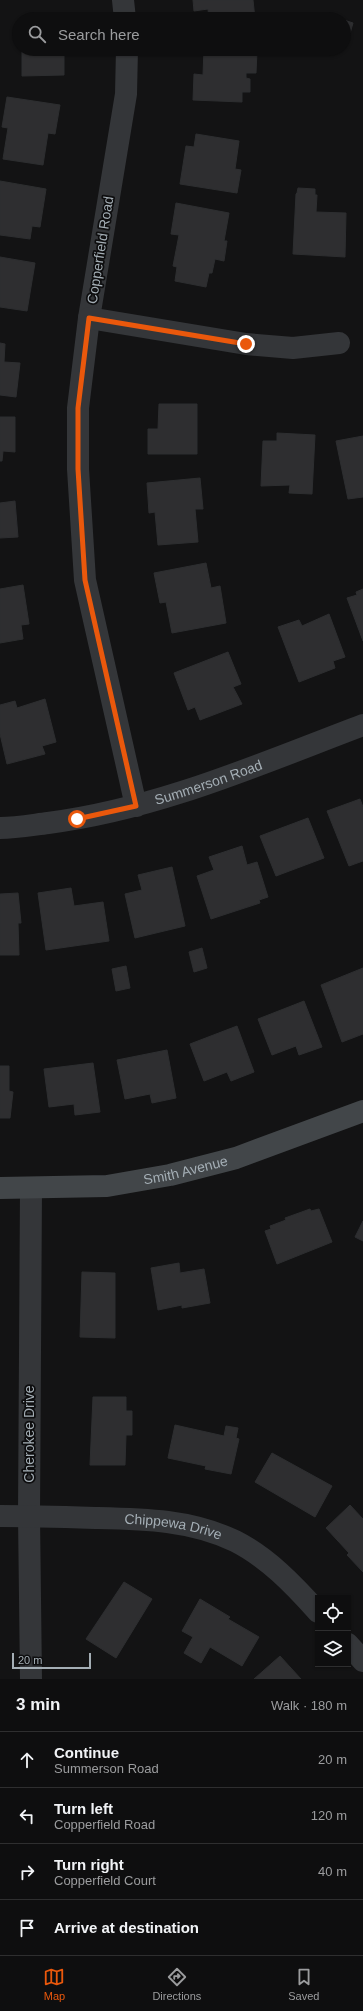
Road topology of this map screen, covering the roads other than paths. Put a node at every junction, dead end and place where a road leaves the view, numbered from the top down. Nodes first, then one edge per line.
1 (123, 0) edge
2 (124, 12) edge
3 (126, 56) edge
4 (89, 318) junction
5 (339, 343) dead end
6 (363, 724) edge
7 (136, 806) junction
8 (0, 828) edge
9 (363, 1111) edge
10 (0, 1188) edge
11 (31, 1189) junction
12 (0, 1516) edge
13 (29, 1516) junction
14 (315, 1609) edge
15 (351, 1647) edge
16 (363, 1661) edge
17 (31, 1679) edge

1 - 2 street
3 - 4 street, Copperfield Road
4 - 5 street
4 - 7 street, Copperfield Road
6 - 7 street, Summerson Road
7 - 8 street, Summerson Road
9 - 11 main road, Smith Avenue
10 - 11 main road, Smith Avenue
11 - 13 street, Cherokee Drive
12 - 13 street, Chippewa Drive
13 - 14 street, Chippewa Drive
13 - 17 street, Cherokee Drive
15 - 16 street

